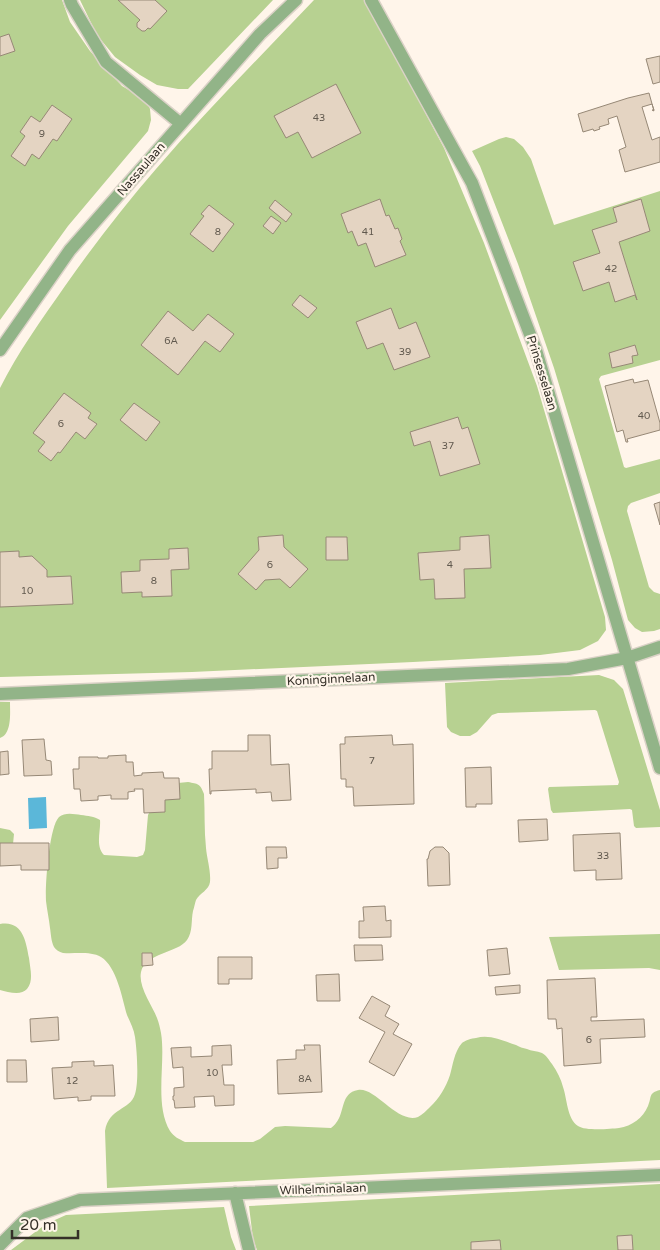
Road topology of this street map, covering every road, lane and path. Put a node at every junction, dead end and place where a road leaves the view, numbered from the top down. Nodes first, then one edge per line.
1 (70, 0) edge
2 (296, 0) edge
3 (371, 0) edge
4 (181, 124) junction
5 (0, 350) edge
6 (660, 647) edge
7 (627, 658) junction
8 (0, 694) edge
9 (660, 768) edge
10 (660, 1175) edge
11 (235, 1193) junction
12 (0, 1244) edge
13 (249, 1250) edge

1 - 4 street
2 - 4 street, Nassaulaan
3 - 7 street, Prinsesselaan
4 - 5 street, Nassaulaan
6 - 7 street, Koninginnelaan
7 - 8 street, Koninginnelaan
7 - 9 street, Prinsesselaan
10 - 11 street, Wilhelminalaan
11 - 12 street, Wilhelminalaan
11 - 13 street

